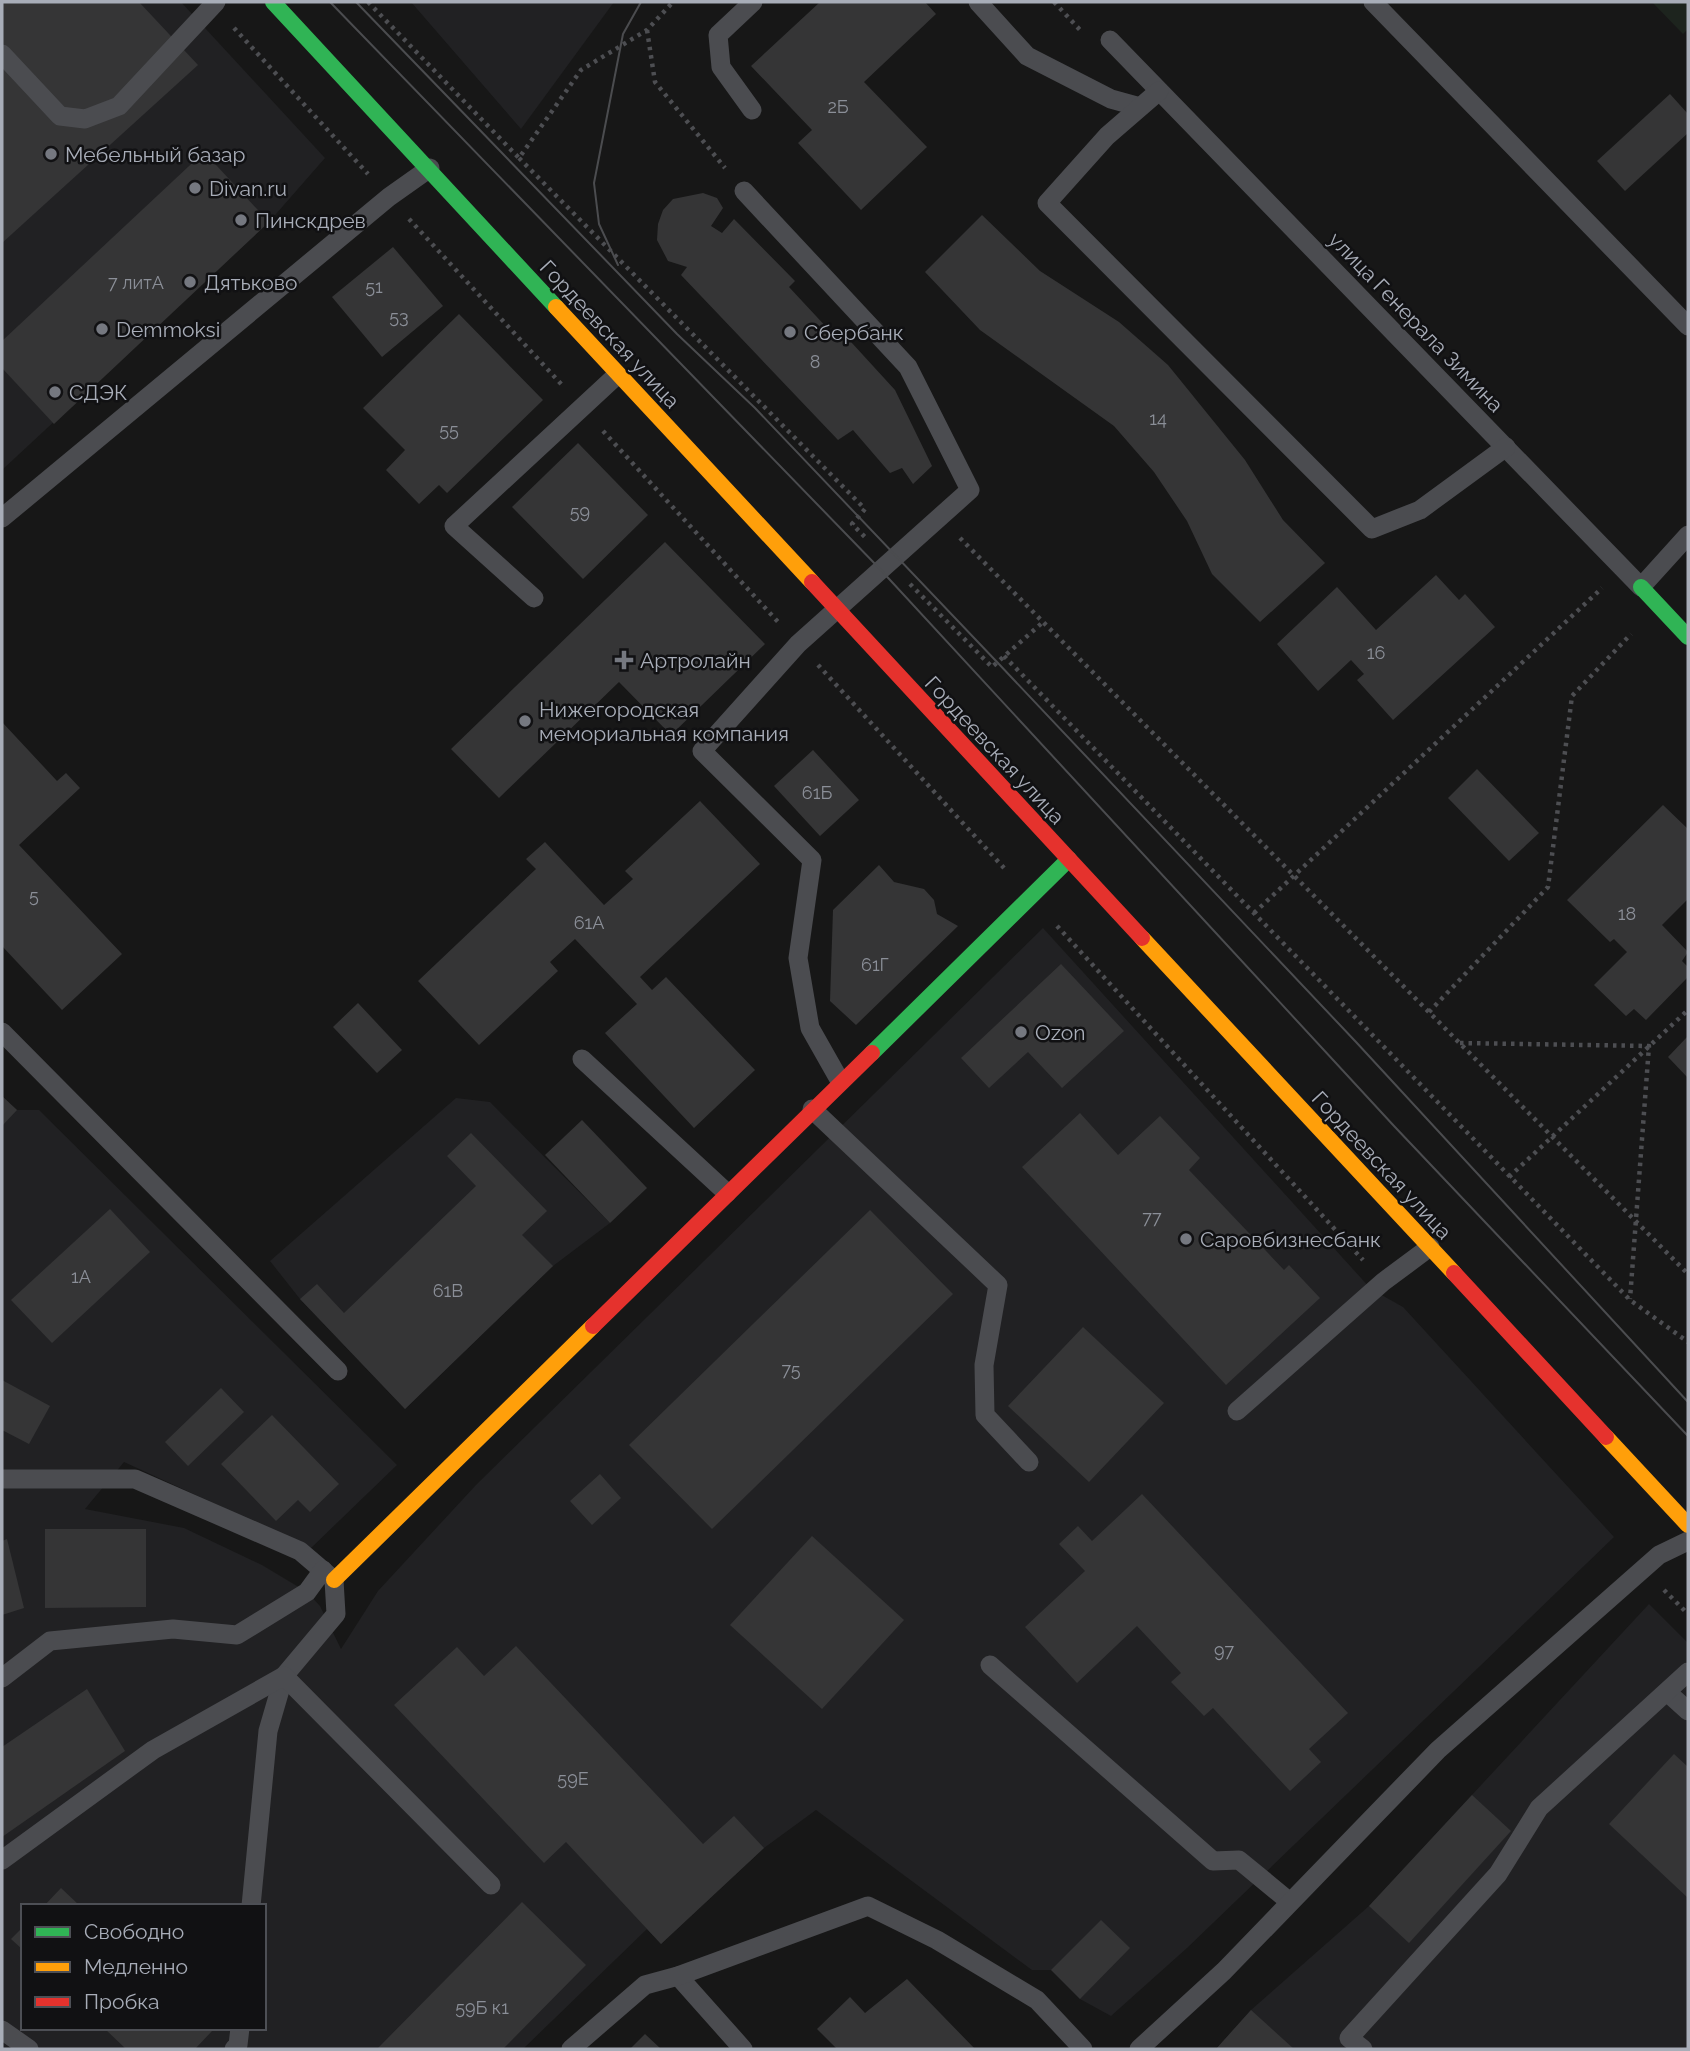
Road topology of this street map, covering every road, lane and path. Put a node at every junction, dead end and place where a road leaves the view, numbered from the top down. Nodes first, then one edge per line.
1 (273, 2) edge
2 (368, 2) edge
3 (673, 2) edge
4 (753, 2) edge
5 (978, 2) edge
6 (1373, 2) edge
7 (214, 3) edge
8 (647, 30) junction
9 (1110, 40) dead end
10 (2, 54) edge
11 (1159, 91) junction
12 (1140, 107) junction
13 (752, 110) dead end
14 (519, 158) junction
15 (430, 168) junction
16 (744, 191) joint
17 (389, 197) junction
18 (1688, 326) edge
19 (617, 374) junction
20 (581, 406) junction
21 (1506, 447) junction
22 (939, 517) junction
23 (2, 518) edge
24 (1688, 535) edge
25 (887, 561) junction
26 (1623, 568) junction
27 (1641, 587) junction
28 (534, 598) dead end
29 (1658, 605) junction
30 (836, 610) junction
31 (1042, 622) junction
32 (1688, 637) edge
33 (798, 643) junction
34 (1004, 656) junction
35 (1069, 859) junction
36 (1294, 876) junction
37 (1029, 896) junction
38 (1254, 913) junction
39 (1688, 1010) edge
40 (1429, 1012) junction
41 (2, 1032) edge
42 (1459, 1043) junction
43 (1649, 1046) junction
44 (582, 1059) dead end
45 (840, 1081) junction
46 (812, 1109) junction
47 (1552, 1137) junction
48 (1509, 1177) junction
49 (727, 1193) junction
50 (1633, 1219) junction
51 (1430, 1247) junction
52 (1688, 1274) edge
53 (1382, 1282) junction
54 (1630, 1300) junction
55 (1688, 1342) edge
56 (338, 1371) dead end
57 (1237, 1411) dead end
58 (1029, 1462) dead end
59 (2, 1479) edge
60 (1688, 1525) edge
61 (1688, 1541) edge
62 (1659, 1556) junction
63 (329, 1575) junction
64 (1688, 1614) edge
65 (990, 1665) dead end
66 (1688, 1672) edge
67 (284, 1676) junction
68 (2, 1678) edge
69 (1667, 1692) junction
70 (1688, 1710) edge
71 (2, 1860) edge
72 (492, 1885) dead end
73 (1290, 1902) junction
74 (251, 1904) edge
75 (678, 1976) junction
76 (2, 2030) edge
77 (240, 2030) edge
78 (29, 2049) edge
79 (234, 2049) edge
80 (572, 2049) edge
81 (743, 2049) edge
82 (1083, 2049) edge
83 (1139, 2049) edge
84 (1363, 2049) edge

1 - 15 street, Гордеевская улица
2 - 14 path
3 - 8 path
4 - 13 lane
5 - 12 lane
6 - 18 lane
7 - 10 lane
7 - 17 path
8 - 14 path
8 - 16 path
9 - 11 lane, улица Генерала Зимина
11 - 12 lane
11 - 21 lane, улица Генерала Зимина
12 - 21 lane
14 - 25 path
15 - 17 lane
15 - 19 street, Гордеевская улица
16 - 22 lane
17 - 20 path
17 - 23 lane
19 - 20 lane
19 - 30 street, Гордеевская улица
20 - 28 lane
20 - 33 path
21 - 26 lane, улица Генерала Зимина
22 - 25 lane
22 - 31 path
24 - 27 lane
25 - 30 lane
25 - 34 path
26 - 27 lane, улица Генерала Зимина
26 - 36 path
27 - 29 street, улица Генерала Зимина
29 - 32 street, улица Генерала Зимина
29 - 40 path
30 - 33 lane
30 - 35 street, Гордеевская улица
31 - 34 path
31 - 36 path
33 - 37 path
33 - 45 lane
34 - 38 path
35 - 37 street
35 - 51 street, Гордеевская улица
36 - 38 path
36 - 40 path
37 - 45 street
37 - 53 path
38 - 48 path
39 - 43 path
40 - 42 path
41 - 56 lane
42 - 43 path
42 - 47 path
43 - 47 path
43 - 50 path
44 - 49 lane
45 - 46 street
46 - 49 street
46 - 58 lane
47 - 48 path
47 - 50 path
48 - 54 path
49 - 63 street
50 - 52 path
50 - 54 path
51 - 53 lane
51 - 60 street, Гордеевская улица
53 - 57 lane
54 - 55 path
59 - 63 lane
61 - 62 lane
62 - 64 path
62 - 73 lane
63 - 67 lane
63 - 68 lane
65 - 73 lane
66 - 69 lane
67 - 71 lane
67 - 72 lane
67 - 74 lane
69 - 70 lane
69 - 84 lane
73 - 83 lane
75 - 80 lane
75 - 81 lane
75 - 82 lane
76 - 78 lane
77 - 79 lane

